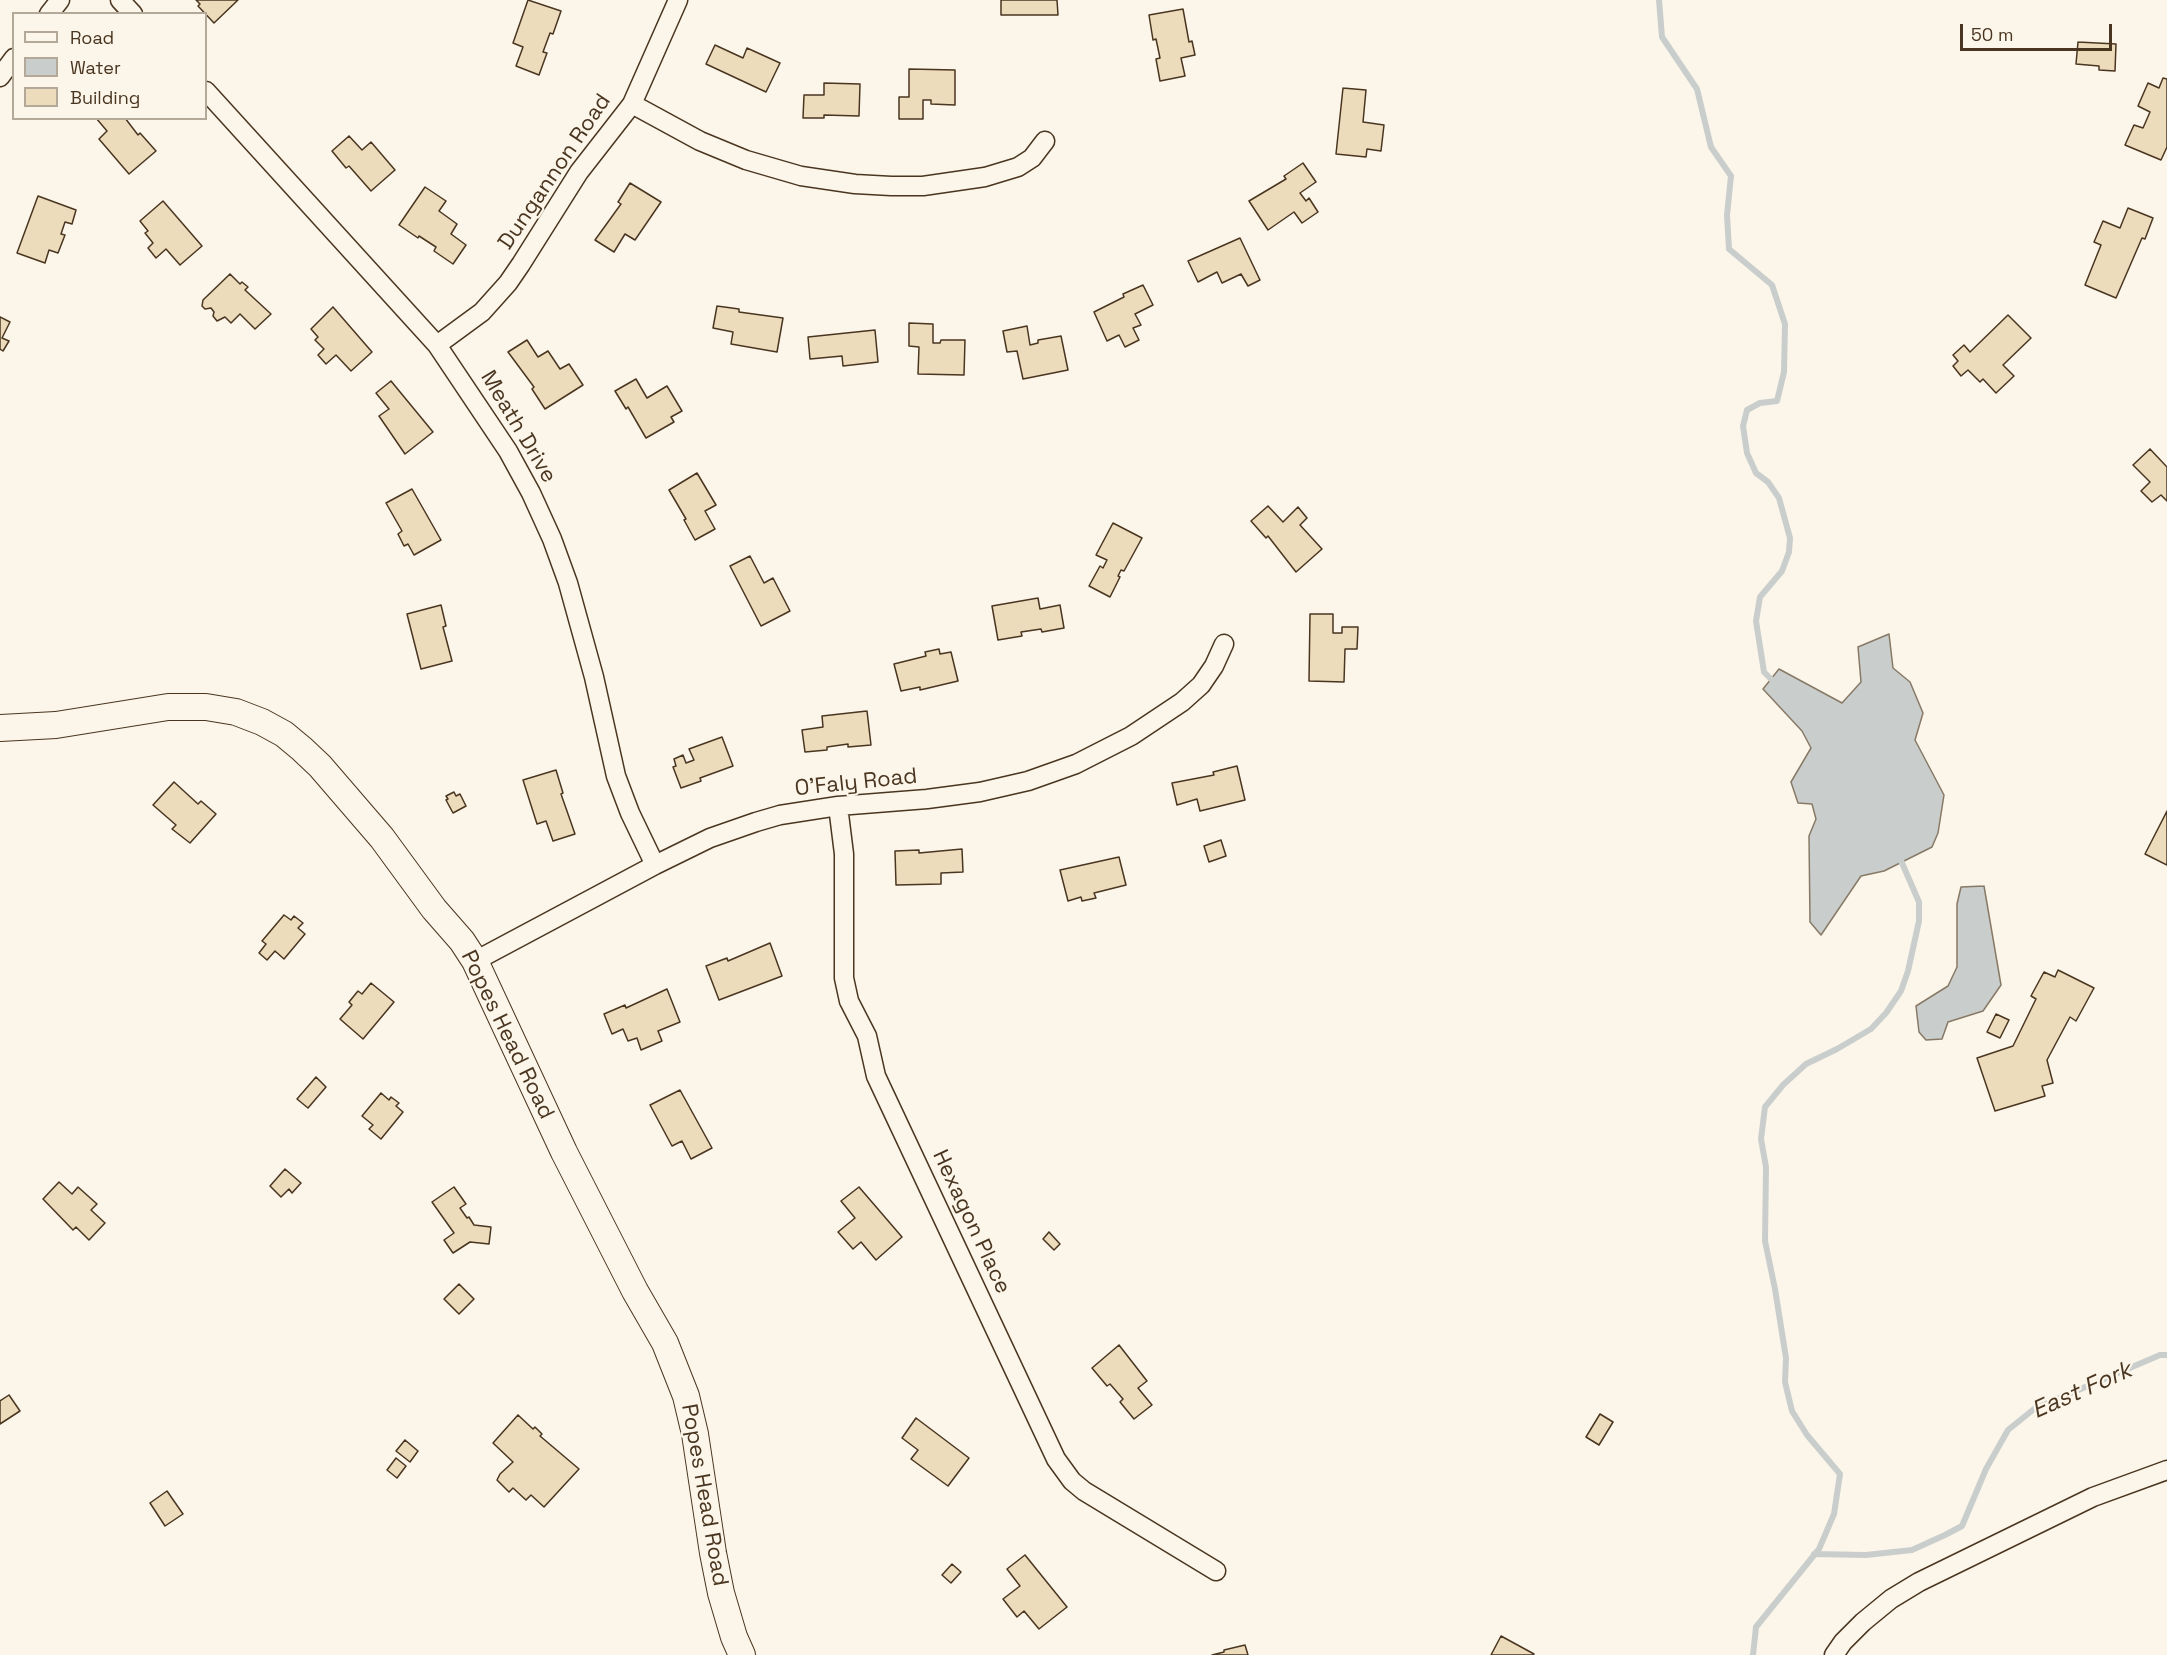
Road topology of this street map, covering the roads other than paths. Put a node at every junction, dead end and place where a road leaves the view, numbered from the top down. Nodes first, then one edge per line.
1 (60, 0) edge
2 (120, 0) edge
3 (678, 0) edge
4 (51, 12) edge
5 (132, 12) edge
6 (12, 61) edge
7 (0, 76) edge
8 (207, 92) edge
9 (632, 104) junction
10 (1045, 141) dead end
11 (437, 345) junction
12 (1224, 644) dead end
13 (0, 728) edge
14 (838, 807) junction
15 (654, 865) junction
16 (475, 961) junction
17 (2167, 1470) edge
18 (1216, 1571) dead end
19 (742, 1655) edge
20 (1834, 1655) edge

1 - 4 street
2 - 5 street
3 - 9 street, Dungannon Road
6 - 7 street
8 - 11 street, Meath Drive
9 - 10 street
9 - 11 street, Dungannon Road
11 - 15 street, Meath Drive
12 - 14 street, O'Faly Road
13 - 16 street, Popes Head Road
14 - 15 street, O'Faly Road
14 - 18 street, Hexagon Place
15 - 16 street, O'Faly Road
16 - 19 street, Popes Head Road
17 - 20 street

